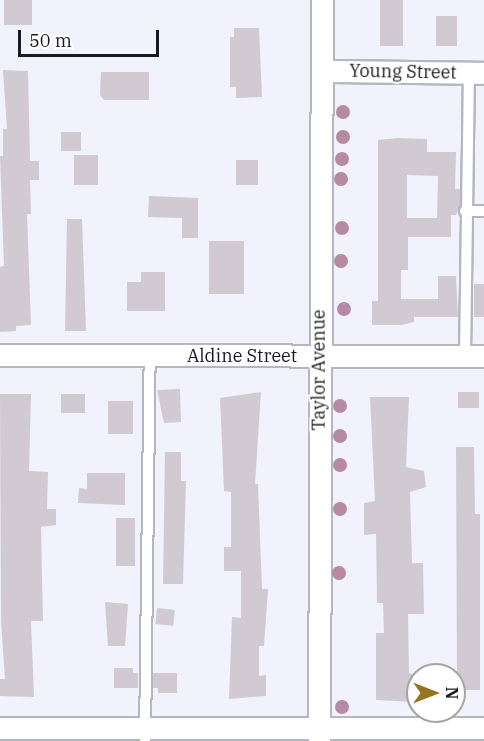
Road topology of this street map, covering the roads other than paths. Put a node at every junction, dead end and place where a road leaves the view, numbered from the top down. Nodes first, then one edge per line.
1 (322, 0) edge
2 (322, 71) junction
3 (477, 73) edge
4 (465, 211) junction
5 (484, 211) edge
6 (0, 355) edge
7 (150, 355) junction
8 (319, 356) junction
9 (475, 356) edge
10 (0, 728) edge
11 (484, 728) edge
12 (145, 734) edge
13 (319, 734) edge

1 - 2 street, Taylor Avenue
2 - 3 street, Young Street
2 - 8 street, Taylor Avenue
3 - 4 lane
4 - 5 lane
4 - 9 lane
6 - 7 street, Aldine Street
7 - 8 street, Aldine Street
7 - 12 lane
8 - 9 street, Aldine Street
8 - 13 street, Taylor Avenue
10 - 12 street
11 - 13 street
12 - 13 street

